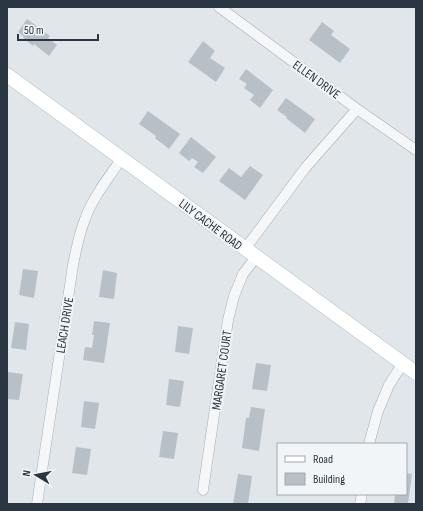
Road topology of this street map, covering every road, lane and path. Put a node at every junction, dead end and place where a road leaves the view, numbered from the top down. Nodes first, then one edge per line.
1 (219, 7) edge
2 (7, 75) edge
3 (357, 109) junction
4 (416, 150) edge
5 (122, 158) junction
6 (245, 249) junction
7 (257, 256) junction
8 (403, 363) junction
9 (416, 373) edge
10 (369, 443) edge
11 (203, 490) dead end
12 (37, 504) edge

1 - 3 street, ELLEN DRIVE
2 - 5 street, LILY CACHE ROAD
3 - 4 street, ELLEN DRIVE
3 - 6 street
5 - 6 street, LILY CACHE ROAD
5 - 12 street, LEACH DRIVE
6 - 7 street, LILY CACHE ROAD
7 - 8 street, LILY CACHE ROAD
7 - 11 street, MARGARET COURT
8 - 9 street, LILY CACHE ROAD
8 - 10 street

